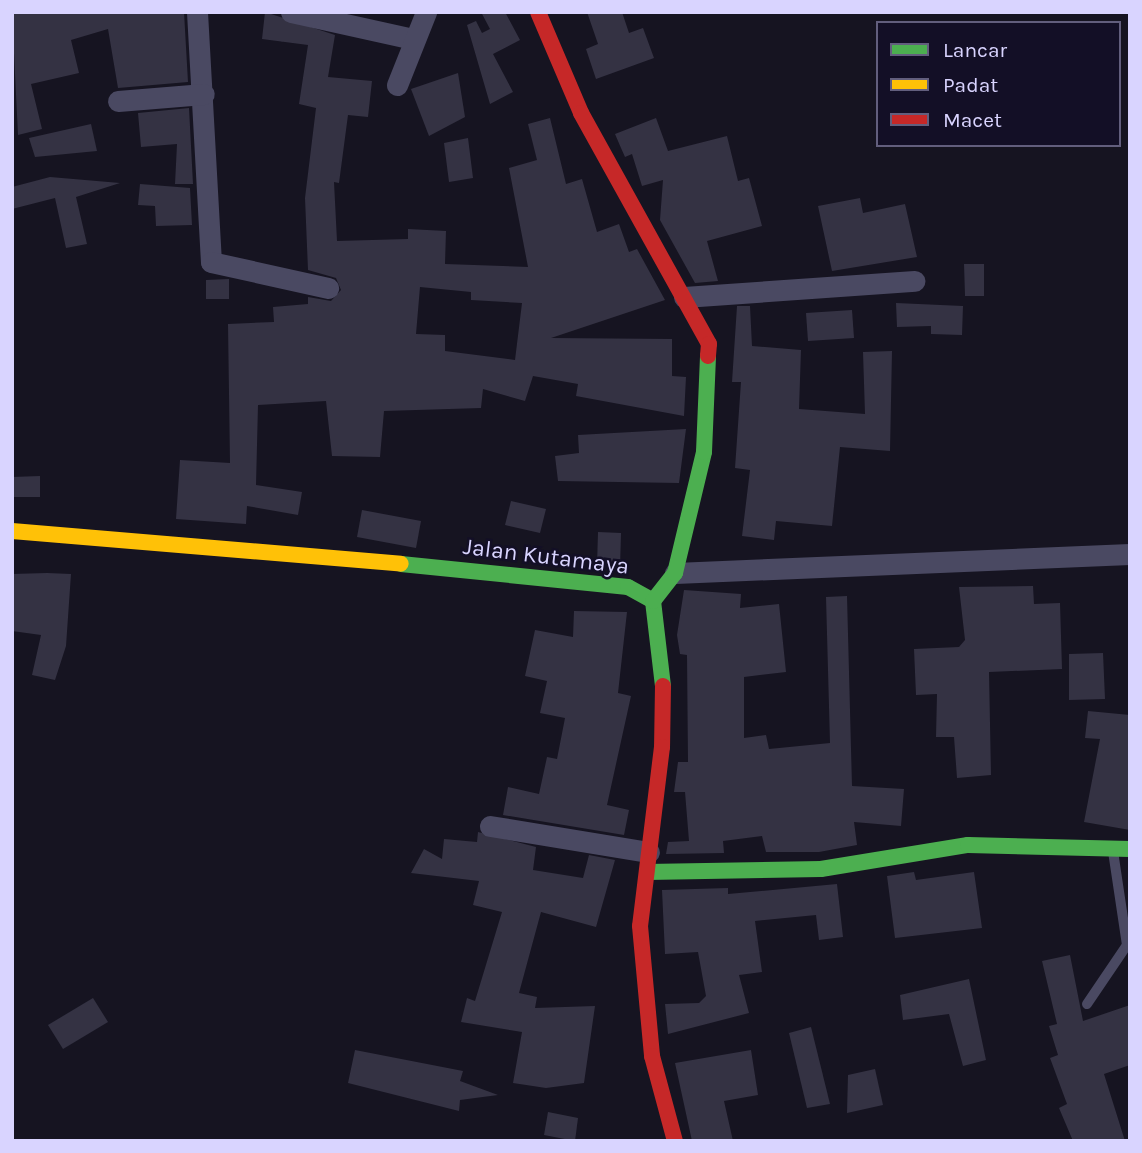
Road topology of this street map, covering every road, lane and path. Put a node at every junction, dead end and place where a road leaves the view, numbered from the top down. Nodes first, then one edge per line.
1 (197, 12) edge
2 (292, 12) edge
3 (426, 12) edge
4 (538, 12) edge
5 (413, 39) junction
6 (397, 85) dead end
7 (204, 93) junction
8 (118, 101) dead end
9 (915, 281) dead end
10 (328, 288) dead end
11 (684, 297) junction
12 (12, 531) edge
13 (1130, 554) edge
14 (675, 573) junction
15 (653, 601) junction
16 (491, 826) dead end
17 (1113, 848) junction
18 (1130, 849) edge
19 (648, 862) junction
20 (1087, 1004) dead end
21 (675, 1141) edge

1 - 7 street
2 - 5 street
3 - 5 street
4 - 11 main road
5 - 6 street
7 - 8 street
7 - 10 street
9 - 11 street
11 - 14 main road
12 - 15 main road, Jalan Kutamaya
13 - 14 street
14 - 15 main road
15 - 19 main road, Jalan Kutamaya
16 - 19 street
17 - 18 main road
17 - 19 main road
17 - 20 lane
19 - 21 main road, Jalan Kutamaya

